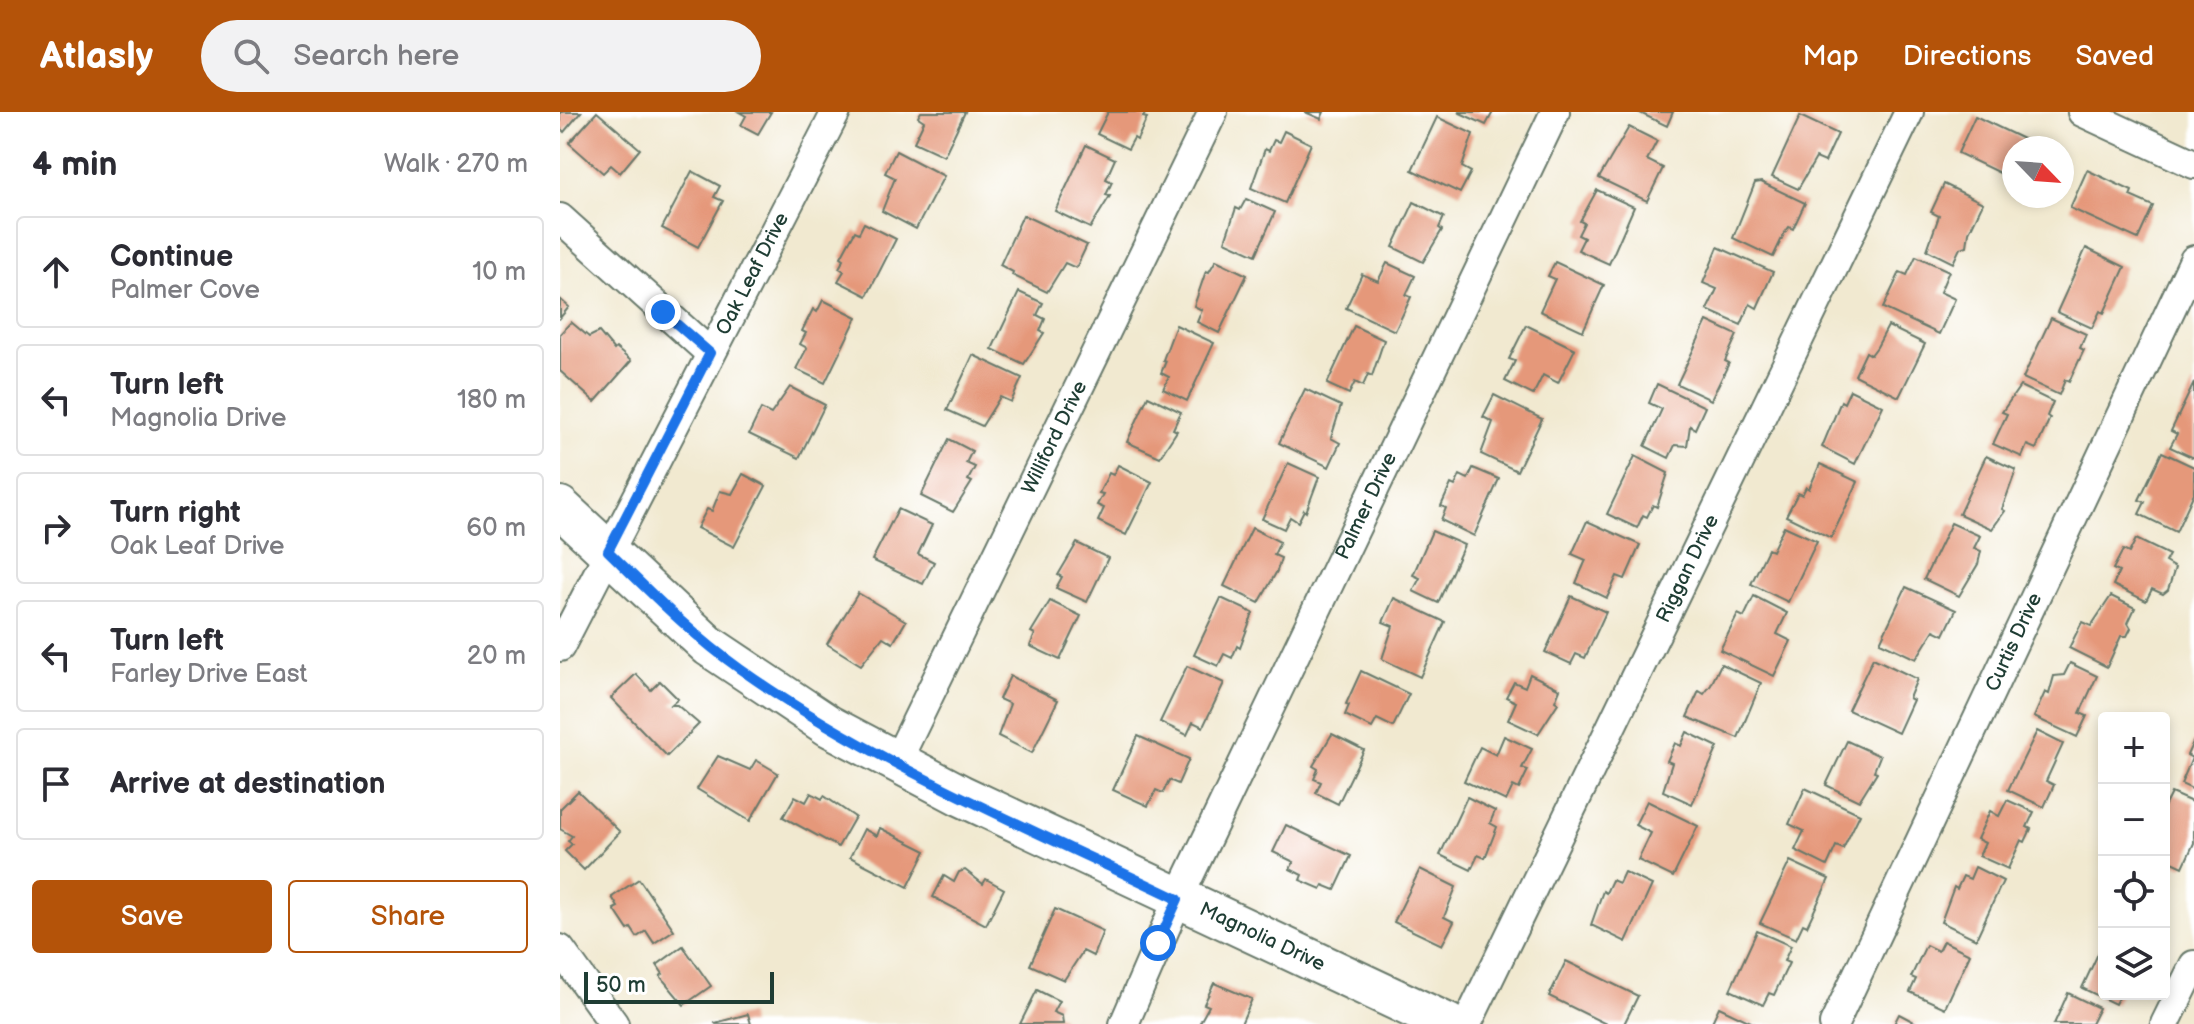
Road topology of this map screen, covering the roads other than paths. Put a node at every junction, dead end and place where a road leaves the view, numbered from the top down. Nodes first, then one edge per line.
1 (836, 112) edge
2 (1213, 112) edge
3 (1555, 112) edge
4 (1909, 112) edge
5 (2082, 112) edge
6 (2194, 164) edge
7 (560, 218) edge
8 (2194, 260) edge
9 (710, 353) junction
10 (560, 507) edge
11 (608, 551) junction
12 (560, 647) edge
13 (896, 763) junction
14 (1178, 899) junction
15 (560, 949) edge
16 (2194, 965) edge
17 (614, 1024) edge
18 (1124, 1024) edge
19 (1448, 1024) edge
20 (1467, 1024) edge
21 (1834, 1024) edge
22 (2165, 1024) edge

1 - 9 street, Oak Leaf Drive
2 - 13 street, Williford Drive
3 - 14 street, Palmer Drive
4 - 20 street, Riggan Drive
5 - 6 street
7 - 9 street
8 - 21 street, Curtis Drive
9 - 11 street, Oak Leaf Drive
10 - 11 street, Magnolia Drive
11 - 12 street, Oak Leaf Drive
11 - 13 street, Magnolia Drive
13 - 14 street, Magnolia Drive
14 - 18 street, Palmer Drive
14 - 19 street, Magnolia Drive
15 - 17 street
16 - 22 street

